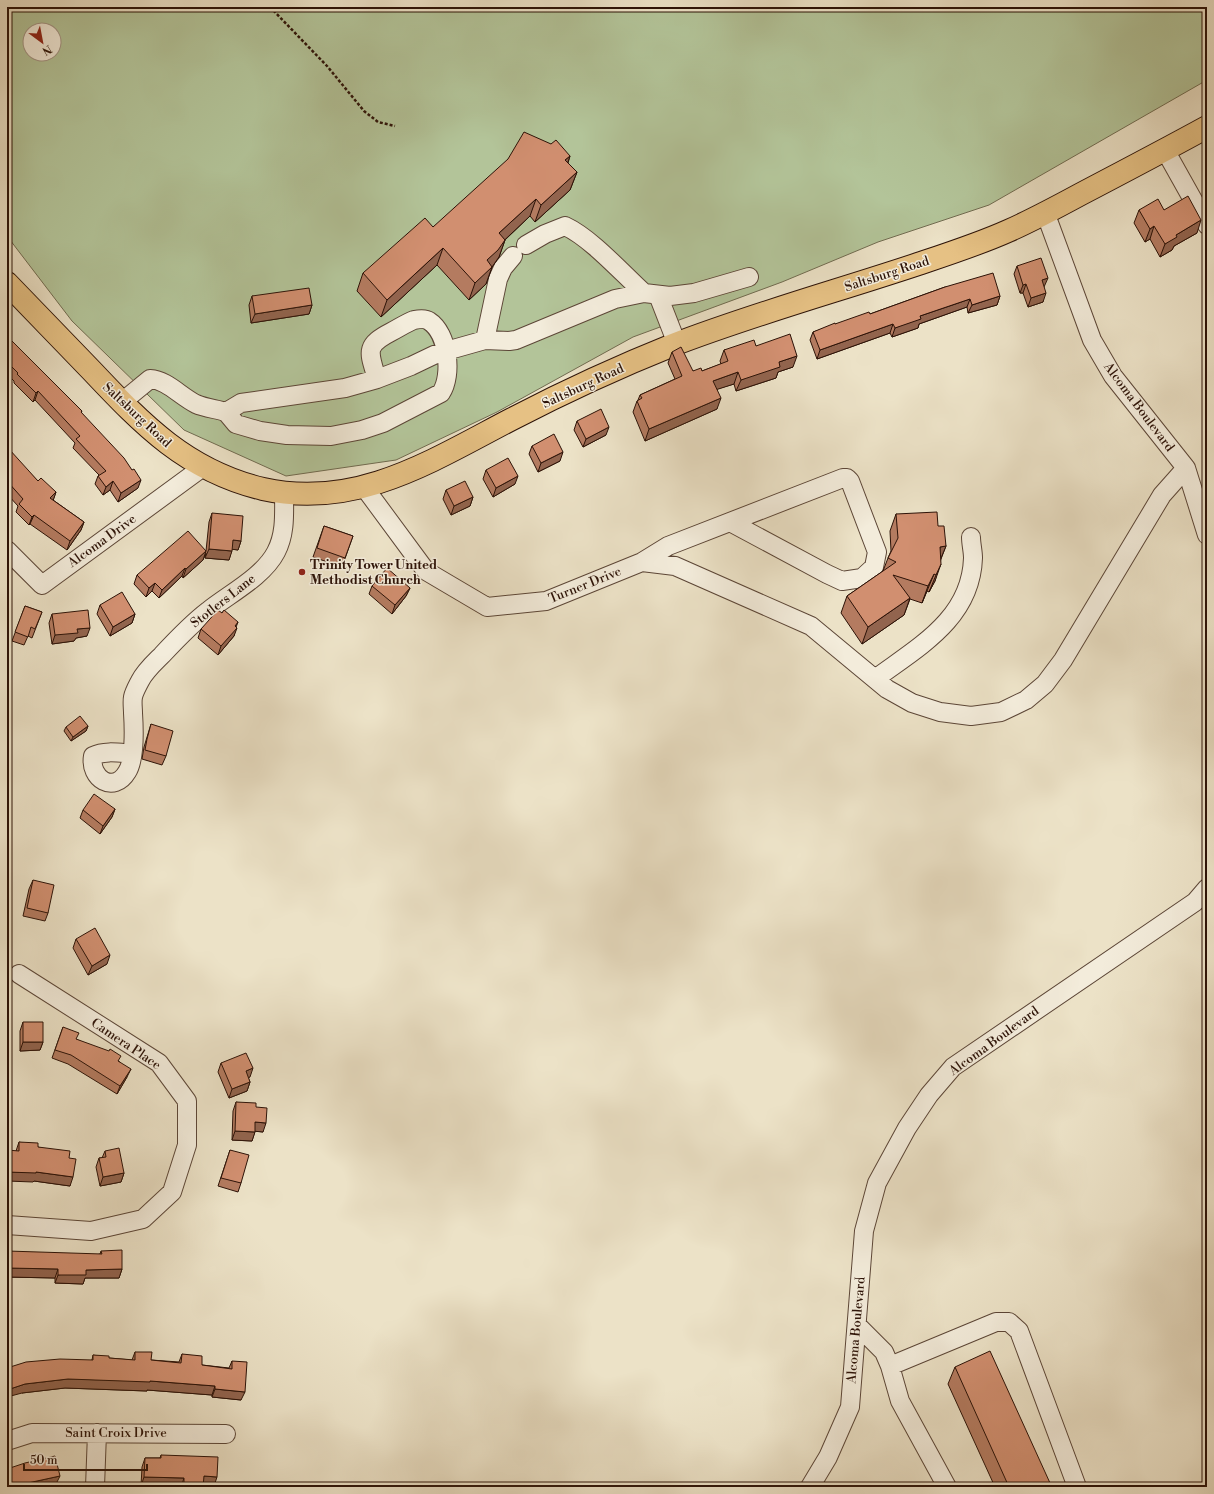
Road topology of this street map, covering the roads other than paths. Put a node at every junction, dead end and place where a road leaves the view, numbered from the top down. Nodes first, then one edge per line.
1 (1207, 127) edge
2 (1165, 150) junction
3 (1045, 212) junction
4 (1207, 225) edge
5 (526, 245) dead end
6 (513, 256) dead end
7 (749, 277) dead end
8 (7, 283) edge
9 (651, 294) junction
10 (485, 340) junction
11 (677, 344) junction
12 (446, 351) junction
13 (377, 379) junction
14 (122, 402) junction
15 (226, 412) junction
16 (203, 468) junction
17 (1186, 468) junction
18 (364, 487) junction
19 (284, 492) junction
20 (730, 522) junction
21 (1207, 535) edge
22 (970, 537) dead end
23 (7, 550) edge
24 (642, 562) junction
25 (875, 679) junction
26 (132, 754) dead end
27 (1207, 888) edge
28 (19, 974) dead end
29 (7, 1225) edge
30 (857, 1325) junction
31 (890, 1366) junction
32 (96, 1433) junction
33 (226, 1434) dead end
34 (7, 1441) edge
35 (96, 1487) edge
36 (810, 1487) edge
37 (947, 1487) edge
38 (1077, 1487) edge

1 - 2 main road, Saltsburg Road
2 - 3 main road, Saltsburg Road
2 - 4 street
3 - 11 main road, Saltsburg Road
3 - 17 street, Alcoma Boulevard
5 - 9 street
6 - 10 street
7 - 9 street
8 - 14 main road, Saltsburg Road
9 - 10 street
9 - 11 street
10 - 12 street
11 - 18 main road, Saltsburg Road
12 - 13 street
12 - 13 street
12 - 15 street
13 - 15 street
14 - 15 street
14 - 16 main road, Saltsburg Road
16 - 19 main road, Saltsburg Road
16 - 23 street, Alcoma Drive
17 - 21 street, Alcoma Boulevard
17 - 25 street
18 - 19 main road, Saltsburg Road
18 - 24 street, Turner Drive
19 - 26 street, Stotlers Lane
20 - 20 street, Turner Drive
20 - 24 street, Turner Drive
22 - 25 street
24 - 25 street
27 - 30 street, Alcoma Boulevard
28 - 29 street, Camera Place
30 - 31 street
30 - 36 street, Alcoma Boulevard
31 - 37 street
31 - 38 street
32 - 33 street, Saint Croix Drive
32 - 34 street, Saint Croix Drive
32 - 35 street

